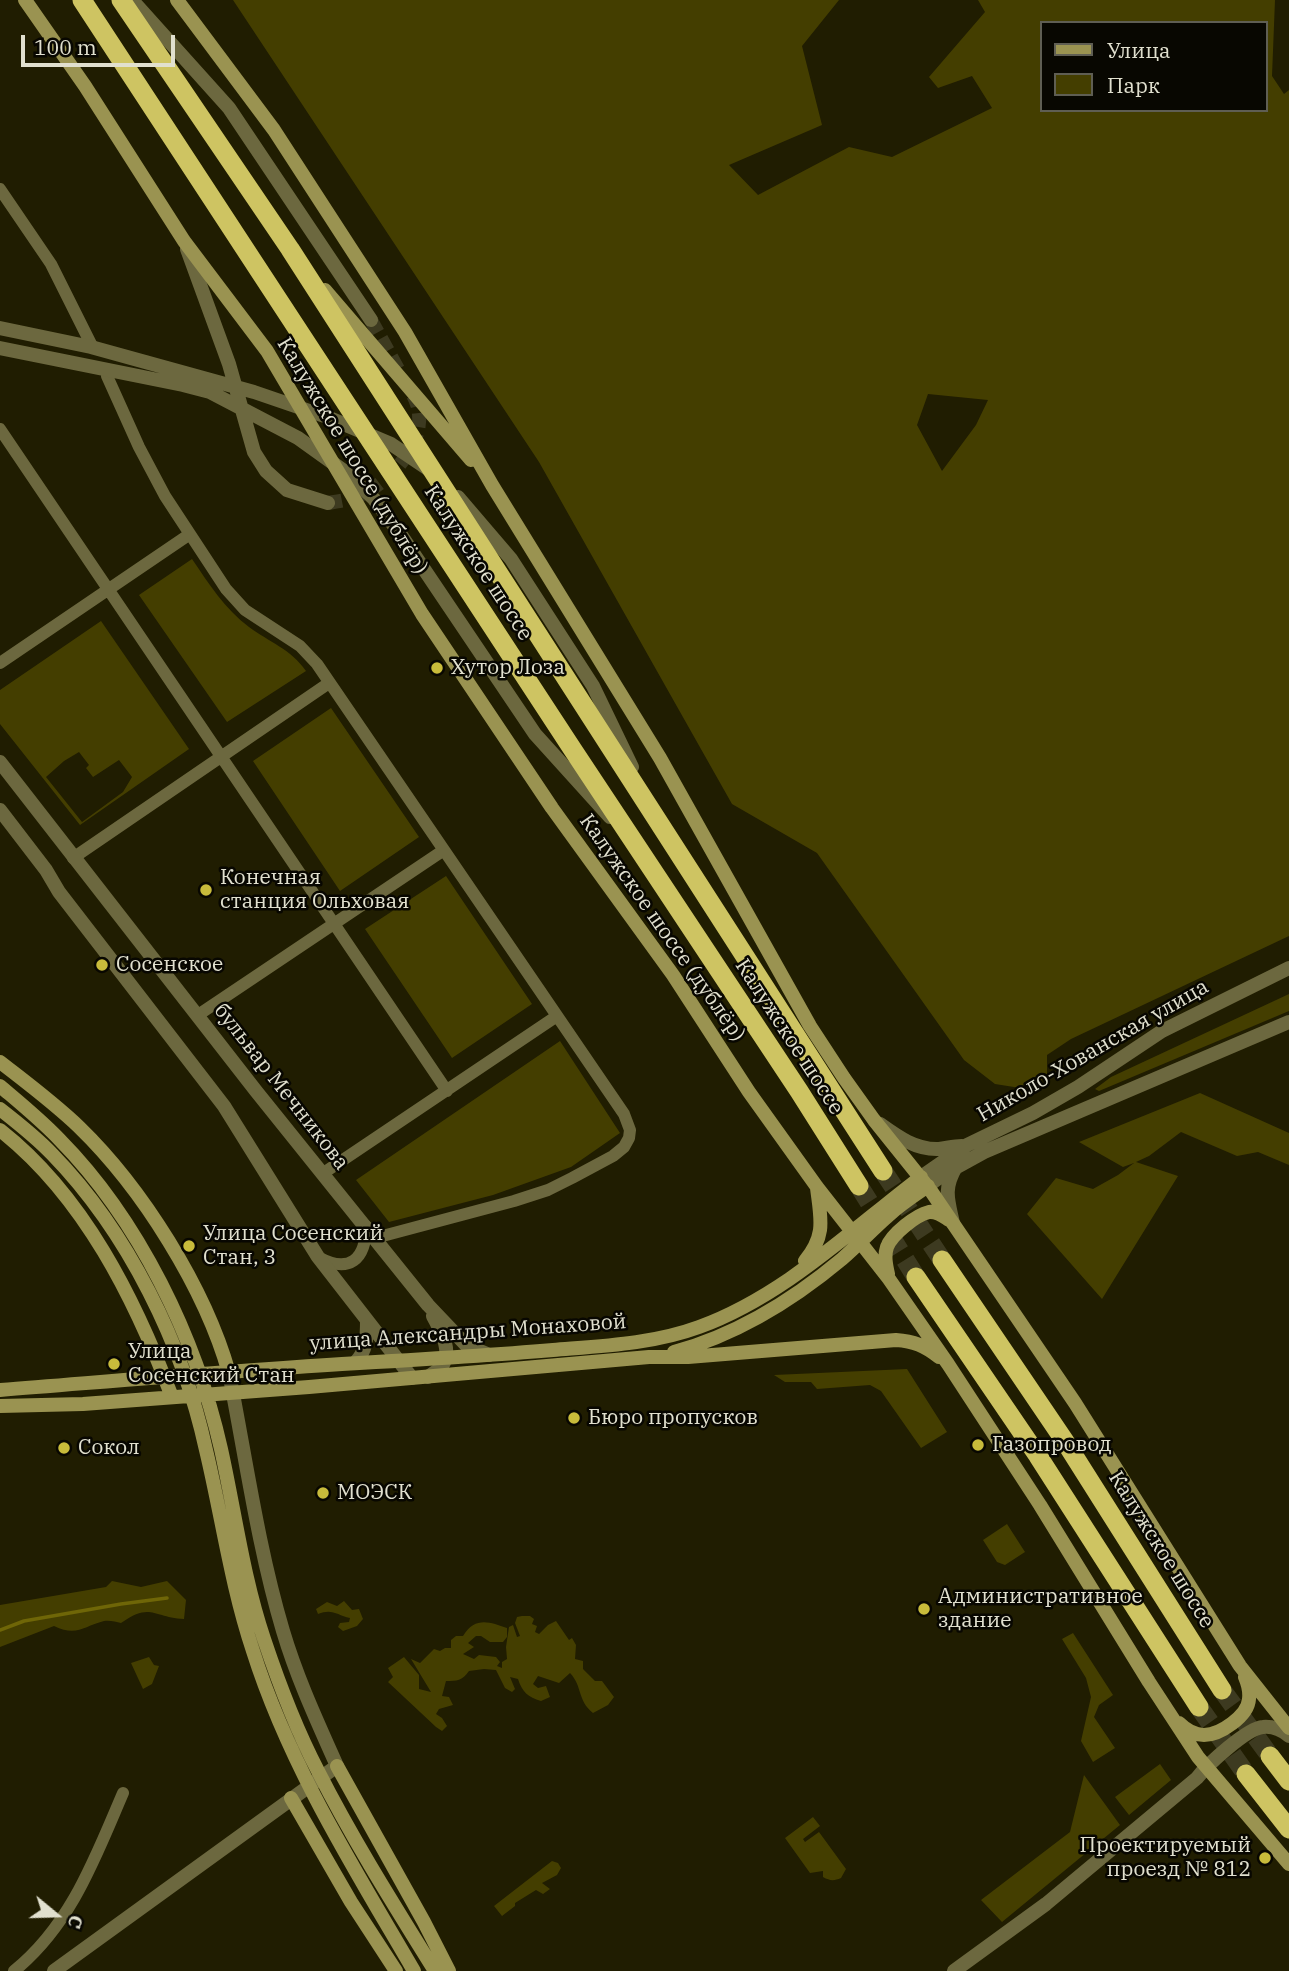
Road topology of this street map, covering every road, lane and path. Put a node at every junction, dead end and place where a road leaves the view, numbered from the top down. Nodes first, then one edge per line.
1 (25, 0) edge
2 (82, 0) edge
3 (121, 0) edge
4 (132, 0) edge
5 (177, 0) edge
6 (0, 189) edge
7 (184, 241) junction
8 (290, 249) junction
9 (370, 320) tunnel mouth
10 (0, 328) edge
11 (91, 344) dead end
12 (0, 348) edge
13 (107, 376) dead end
14 (0, 429) edge
15 (492, 485) junction
16 (328, 503) tunnel mouth
17 (190, 534) junction
18 (108, 589) junction
19 (0, 663) edge
20 (329, 683) junction
21 (220, 756) junction
22 (0, 762) edge
23 (0, 810) edge
24 (662, 828) junction
25 (444, 850) junction
26 (639, 850) junction
27 (73, 858) junction
28 (333, 923) junction
29 (1289, 968) edge
30 (198, 1015) junction
31 (557, 1016) junction
32 (1289, 1021) edge
33 (0, 1062) edge
34 (0, 1086) edge
35 (447, 1091) junction
36 (0, 1109) edge
37 (874, 1120) junction
38 (0, 1130) edge
39 (967, 1145) junction
40 (956, 1167) junction
41 (883, 1171) tunnel mouth
42 (322, 1174) junction
43 (925, 1181) junction
44 (859, 1186) tunnel mouth
45 (817, 1187) junction
46 (953, 1223) junction
47 (366, 1226) junction
48 (856, 1236) junction
49 (375, 1238) junction
50 (317, 1256) junction
51 (942, 1260) tunnel mouth
52 (792, 1276) junction
53 (916, 1277) tunnel mouth
54 (889, 1279) junction
55 (428, 1305) junction
56 (367, 1320) junction
57 (491, 1355) junction
58 (649, 1357) junction
59 (444, 1359) junction
60 (399, 1361) junction
61 (355, 1363) junction
62 (948, 1364) junction
63 (229, 1373) junction
64 (428, 1377) junction
65 (165, 1378) junction
66 (412, 1378) junction
67 (0, 1390) edge
68 (233, 1393) junction
69 (172, 1397) junction
70 (0, 1406) edge
71 (1240, 1666) junction
72 (1222, 1690) tunnel mouth
73 (1199, 1707) tunnel mouth
74 (1173, 1718) junction
75 (1289, 1728) edge
76 (1289, 1736) edge
77 (1270, 1756) tunnel mouth
78 (337, 1766) junction
79 (1206, 1766) junction
80 (1245, 1774) tunnel mouth
81 (1289, 1780) edge
82 (123, 1793) dead end
83 (291, 1798) junction
84 (1289, 1829) edge
85 (1289, 1864) edge
86 (374, 1888) junction
87 (15, 1971) edge
88 (54, 1971) edge
89 (396, 1971) edge
90 (414, 1971) edge
91 (435, 1971) edge
92 (449, 1971) edge
93 (954, 1971) edge

1 - 7 main road, Калужское шоссе (дублёр)
2 - 26 highway, Калужское шоссе
3 - 8 highway, Калужское шоссе
4 - 9 street
5 - 15 main road
6 - 11 street
7 - 16 street
7 - 45 main road, Калужское шоссе (дублёр)
8 - 15 main road
8 - 24 highway, Калужское шоссе
10 - 24 street
12 - 26 street
13 - 17 street
14 - 18 street
15 - 37 main road
17 - 18 street
17 - 20 street
18 - 19 street
18 - 21 street
20 - 21 street
20 - 25 street
21 - 27 street
21 - 28 street
22 - 27 street, бульвар Мечникова
23 - 50 street
24 - 41 highway, Калужское шоссе
25 - 28 street
25 - 31 street
26 - 44 highway, Калужское шоссе
27 - 30 street, бульвар Мечникова
28 - 30 street
28 - 35 street
29 - 39 street, Николо-Хованская улица
30 - 42 street, бульвар Мечникова
31 - 35 street
31 - 49 street
32 - 40 street, Николо-Хованская улица
33 - 63 main road
34 - 86 main road
35 - 42 street
36 - 86 main road
37 - 39 street
37 - 43 main road
38 - 65 main road
39 - 43 street, Николо-Хованская улица
40 - 43 street, Николо-Хованская улица
40 - 46 street
42 - 47 street, бульвар Мечникова
43 - 46 main road
43 - 48 main road
45 - 48 main road, Калужское шоссе (дублёр)
45 - 52 main road
46 - 54 main road
46 - 71 main road
47 - 49 street, бульвар Мечникова
47 - 50 street
48 - 52 main road, улица Александры Монаховой
48 - 54 main road, Калужское шоссе (дублёр)
48 - 58 main road, улица Александры Монаховой
49 - 55 street, бульвар Мечникова
50 - 56 street
51 - 72 highway, Калужское шоссе
52 - 57 main road, улица Александры Монаховой
53 - 73 highway
54 - 62 main road, Калужское шоссе (дублёр)
55 - 57 street, бульвар Мечникова
55 - 59 street
56 - 60 street
56 - 61 street
57 - 59 main road, улица Александры Монаховой
58 - 62 main road, улица Александры Монаховой
58 - 64 main road, улица Александры Монаховой
59 - 60 main road, улица Александры Монаховой
59 - 64 street
60 - 61 main road, улица Александры Монаховой
60 - 66 street
61 - 63 main road, улица Александры Монаховой
62 - 74 main road, Калужское шоссе (дублёр)
63 - 65 main road, улица Александры Монаховой
63 - 68 street
64 - 66 main road, улица Александры Монаховой
65 - 67 main road, улица Александры Монаховой
65 - 69 main road
66 - 68 main road, улица Александры Монаховой
68 - 69 main road, улица Александры Монаховой
68 - 78 street
69 - 70 main road, улица Александры Монаховой
71 - 74 main road
71 - 75 main road
74 - 79 main road, Калужское шоссе (дублёр)
76 - 79 street
77 - 81 highway
78 - 83 street
78 - 92 main road
79 - 85 main road, Калужское шоссе (дублёр)
79 - 93 street
80 - 84 highway
82 - 87 street
83 - 88 street
83 - 89 main road
86 - 90 main road
86 - 91 main road

